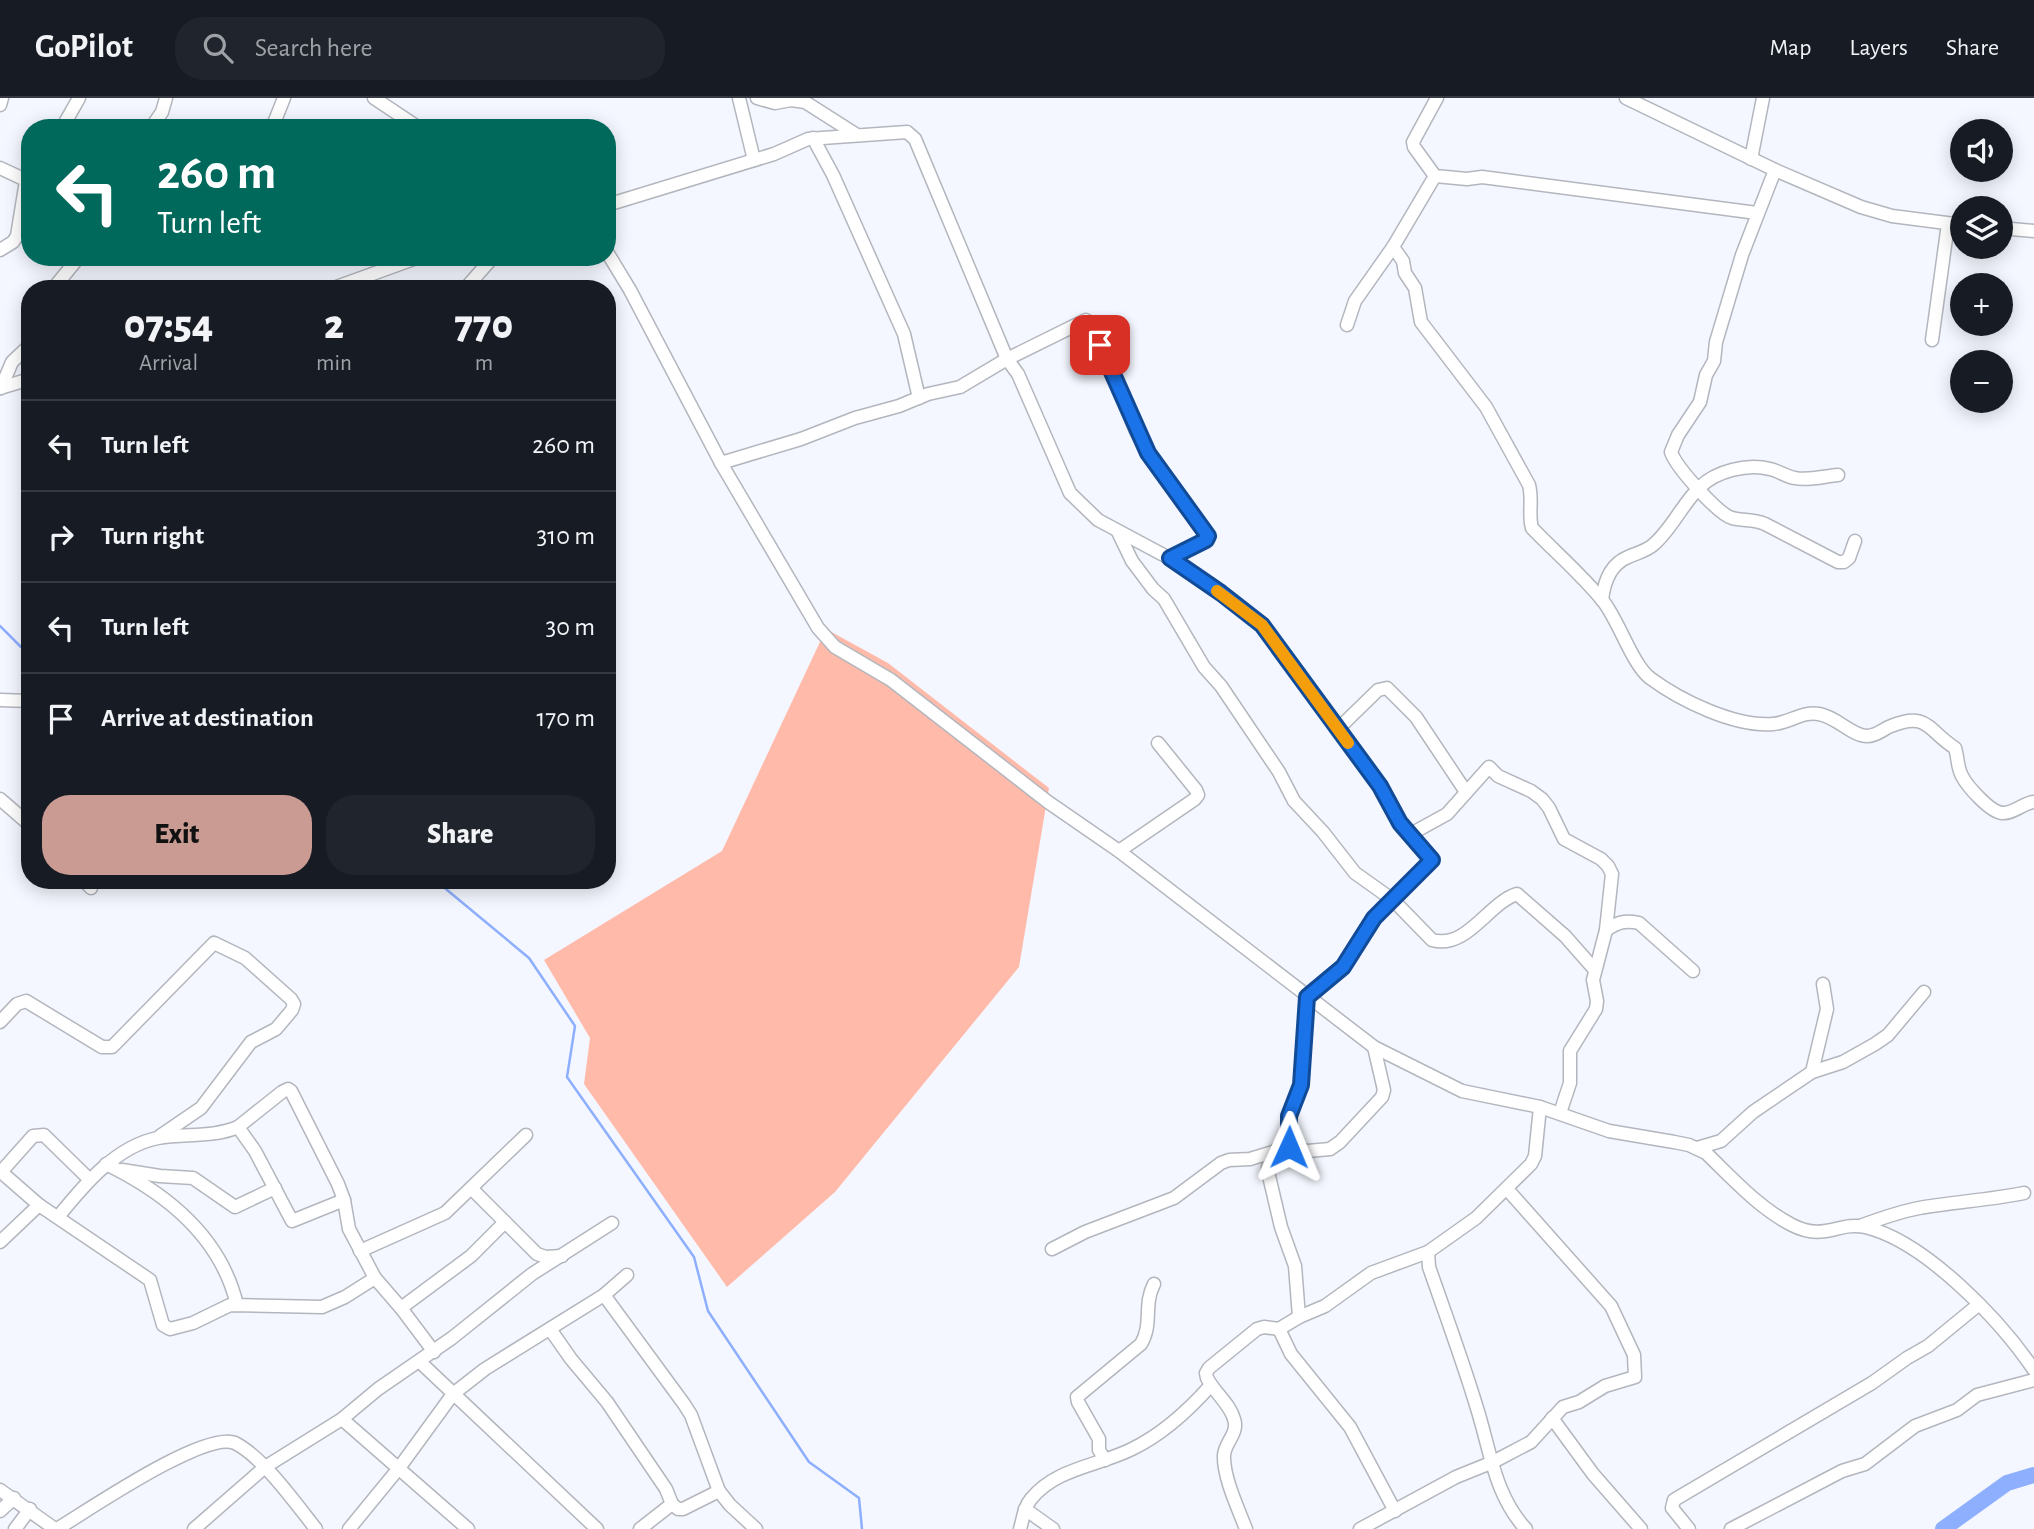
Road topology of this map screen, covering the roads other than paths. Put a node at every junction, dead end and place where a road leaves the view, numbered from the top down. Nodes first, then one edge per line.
1 (2, 98) edge
2 (79, 98) edge
3 (166, 98) edge
4 (284, 98) edge
5 (374, 98) edge
6 (739, 98) edge
7 (757, 98) edge
8 (1437, 98) edge
9 (1626, 98) edge
10 (1763, 98) edge
11 (0, 105) edge
12 (67, 119) edge
13 (158, 119) edge
14 (276, 119) edge
15 (406, 119) edge
16 (857, 135) junction
17 (813, 138) junction
18 (1751, 159) junction
19 (754, 160) junction
20 (0, 168) edge
21 (1774, 170) junction
22 (1435, 176) junction
23 (21, 178) edge
24 (616, 202) edge
25 (1757, 213) junction
26 (21, 216) edge
27 (1948, 224) joint
28 (2013, 229) edge
29 (2034, 231) edge
30 (1393, 247) junction
31 (0, 250) edge
32 (71, 266) edge
33 (394, 266) edge
34 (486, 266) edge
35 (615, 266) edge
36 (60, 280) edge
37 (356, 280) edge
38 (473, 280) edge
39 (1347, 325) dead end
40 (1932, 340) dead end
41 (21, 354) edge
42 (1007, 359) junction
43 (21, 382) edge
44 (1, 388) edge
45 (919, 398) junction
46 (721, 463) junction
47 (1838, 475) dead end
48 (1698, 489) junction
49 (1118, 531) junction
50 (1855, 541) dead end
51 (1170, 558) junction
52 (1602, 600) junction
53 (0, 700) edge
54 (21, 701) edge
55 (1338, 729) junction
56 (1158, 743) dead end
57 (1466, 792) junction
58 (0, 799) edge
59 (2034, 802) edge
60 (21, 817) edge
61 (1409, 835) junction
62 (1119, 851) junction
63 (1394, 900) junction
64 (1606, 930) junction
65 (1595, 970) junction
66 (1693, 971) dead end
67 (1824, 984) dead end
68 (1924, 992) dead end
69 (1307, 997) junction
70 (0, 1022) edge
71 (1374, 1047) junction
72 (1812, 1072) junction
73 (1539, 1107) junction
74 (1560, 1113) junction
75 (238, 1127) junction
76 (526, 1135) dead end
77 (158, 1138) junction
78 (1283, 1148) junction
79 (1697, 1148) junction
80 (112, 1167) junction
81 (1, 1172) edge
82 (89, 1179) junction
83 (275, 1188) junction
84 (472, 1189) junction
85 (1507, 1189) junction
86 (2024, 1193) dead end
87 (344, 1200) junction
88 (39, 1205) junction
89 (58, 1217) junction
90 (505, 1222) junction
91 (612, 1223) dead end
92 (1860, 1226) junction
93 (0, 1242) edge
94 (1052, 1249) dead end
95 (360, 1251) junction
96 (1428, 1252) junction
97 (562, 1256) junction
98 (627, 1275) dead end
99 (375, 1278) junction
100 (1154, 1284) dead end
101 (604, 1295) junction
102 (237, 1305) junction
103 (1978, 1305) junction
104 (401, 1308) junction
105 (1299, 1317) junction
106 (550, 1329) junction
107 (1279, 1329) junction
108 (434, 1352) junction
109 (420, 1362) junction
110 (2034, 1370) edge
111 (2034, 1380) edge
112 (1211, 1385) junction
113 (453, 1394) junction
114 (342, 1419) junction
115 (1552, 1419) junction
116 (1105, 1460) junction
117 (1493, 1462) junction
118 (265, 1467) junction
119 (399, 1468) junction
120 (0, 1490) edge
121 (719, 1491) junction
122 (13, 1498) junction
123 (671, 1504) junction
124 (30, 1509) junction
125 (1025, 1509) junction
126 (0, 1511) edge
127 (1395, 1511) junction
128 (1686, 1528) edge
129 (15, 1529) edge
130 (56, 1529) edge
131 (194, 1529) edge
132 (317, 1529) edge
133 (349, 1529) edge
134 (468, 1529) edge
135 (597, 1529) edge
136 (640, 1529) edge
137 (756, 1529) edge
138 (1020, 1529) edge
139 (1053, 1529) edge
140 (1245, 1529) edge
141 (1360, 1529) edge
142 (1526, 1529) edge
143 (1641, 1529) edge
144 (1731, 1529) edge

1 - 11 street
2 - 12 street
3 - 13 street
4 - 14 street
5 - 15 street
6 - 19 street
7 - 16 street
8 - 22 street
9 - 18 street
10 - 18 street
16 - 17 street
16 - 42 street
17 - 19 street
17 - 45 street
18 - 21 street
19 - 24 street
20 - 23 street
21 - 25 street
21 - 27 street
22 - 25 street
22 - 30 street
25 - 48 street
26 - 31 street
27 - 40 street
28 - 29 street
30 - 39 street
30 - 52 street
32 - 36 street
33 - 37 street
34 - 38 street
35 - 46 street
41 - 44 street
42 - 45 street
42 - 49 street
42 - 51 street
43 - 44 street
45 - 46 street
46 - 62 street
47 - 48 street
48 - 50 street
48 - 52 street
49 - 51 street
49 - 63 street
51 - 55 street
52 - 59 street
53 - 54 street
55 - 57 street
55 - 61 street
56 - 62 street
57 - 61 street
57 - 64 street
58 - 60 street
61 - 63 street
62 - 69 street
63 - 65 street
63 - 69 street
64 - 65 street
64 - 66 street
65 - 74 street
67 - 72 street
68 - 72 street
69 - 71 street
69 - 78 street
70 - 77 street
71 - 73 street
71 - 78 street
72 - 79 street
73 - 74 street
73 - 85 street
74 - 79 street
75 - 77 street
75 - 83 street
75 - 87 street
76 - 84 street
77 - 80 street
78 - 94 street
78 - 105 street
79 - 92 street
80 - 82 street
80 - 83 street
80 - 102 street
81 - 82 street
81 - 88 street
82 - 89 street
83 - 87 street
84 - 90 street
84 - 95 street
85 - 96 street
85 - 115 street
86 - 92 street
87 - 95 street
88 - 89 street
88 - 93 street
89 - 102 street
90 - 97 street
90 - 104 street
91 - 97 street
92 - 103 street
95 - 99 street
96 - 105 street
96 - 117 street
97 - 108 street
98 - 101 street
99 - 102 street
99 - 104 street
100 - 116 street
101 - 106 street
101 - 121 street
103 - 110 street
103 - 128 street
104 - 108 street
105 - 107 street
106 - 113 street
106 - 123 street
107 - 112 street
107 - 127 street
108 - 109 street
109 - 113 street
109 - 114 street
111 - 144 street
112 - 116 street
112 - 140 street
113 - 119 street
113 - 135 street
114 - 118 street
114 - 119 street
115 - 117 street
115 - 143 street
116 - 125 street
117 - 127 street
117 - 142 street
118 - 130 street
118 - 131 street
118 - 132 street
119 - 133 street
119 - 134 street
120 - 122 street
121 - 123 street
121 - 137 street
122 - 124 street
122 - 126 street
123 - 136 street
124 - 129 street
124 - 130 street
125 - 138 street
125 - 139 street
127 - 141 street

